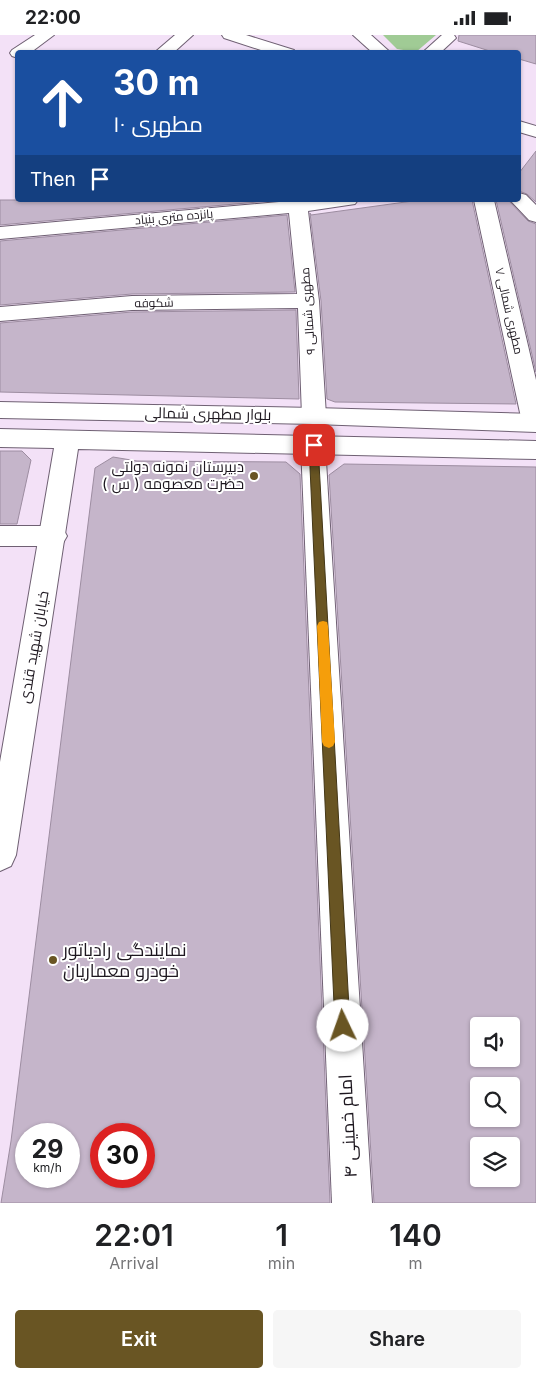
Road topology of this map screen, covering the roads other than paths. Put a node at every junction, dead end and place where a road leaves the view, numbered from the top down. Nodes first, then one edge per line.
1 (46, 35) edge
2 (185, 35) edge
3 (230, 35) edge
4 (361, 35) edge
5 (448, 38) dead end
6 (22, 50) edge
7 (166, 50) edge
8 (278, 50) edge
9 (379, 50) edge
10 (434, 50) edge
11 (521, 127) edge
12 (536, 132) edge
13 (521, 201) edge
14 (331, 202) edge
15 (484, 202) edge
16 (273, 205) edge
17 (298, 206) junction
18 (536, 216) edge
19 (0, 233) edge
20 (308, 301) junction
21 (0, 314) edge
22 (0, 410) edge
23 (314, 416) junction
24 (535, 423) edge
25 (0, 438) edge
26 (68, 439) junction
27 (314, 445) junction
28 (536, 450) edge
29 (54, 536) junction
30 (0, 537) edge
31 (6, 776) edge
32 (0, 855) edge
33 (352, 1203) edge

1 - 6 street
2 - 7 street
3 - 8 street
4 - 9 street
5 - 10 street
11 - 12 street
13 - 18 street
14 - 17 street, پانزده متری بنیاد
15 - 24 street, مطهری شمالی ۷
16 - 17 street, پانزده متری بنیاد
16 - 19 street, پانزده متری بنیاد
17 - 20 street, مطهری شمالی ۹
20 - 21 street, شکوفه
20 - 23 street, مطهری شمالی ۹
22 - 23 street, بلوار مطهری شمالی
23 - 24 street, بلوار مطهری شمالی
25 - 26 street, بلوار مطهری شمالی
26 - 27 street, بلوار مطهری شمالی
26 - 29 street, خیابان شهید قندی
27 - 28 street, بلوار مطهری شمالی
27 - 33 street, امام خمینی ۴
29 - 30 street
29 - 31 street, خیابان شهید قندی
31 - 32 street, خیابان شهید قندی

